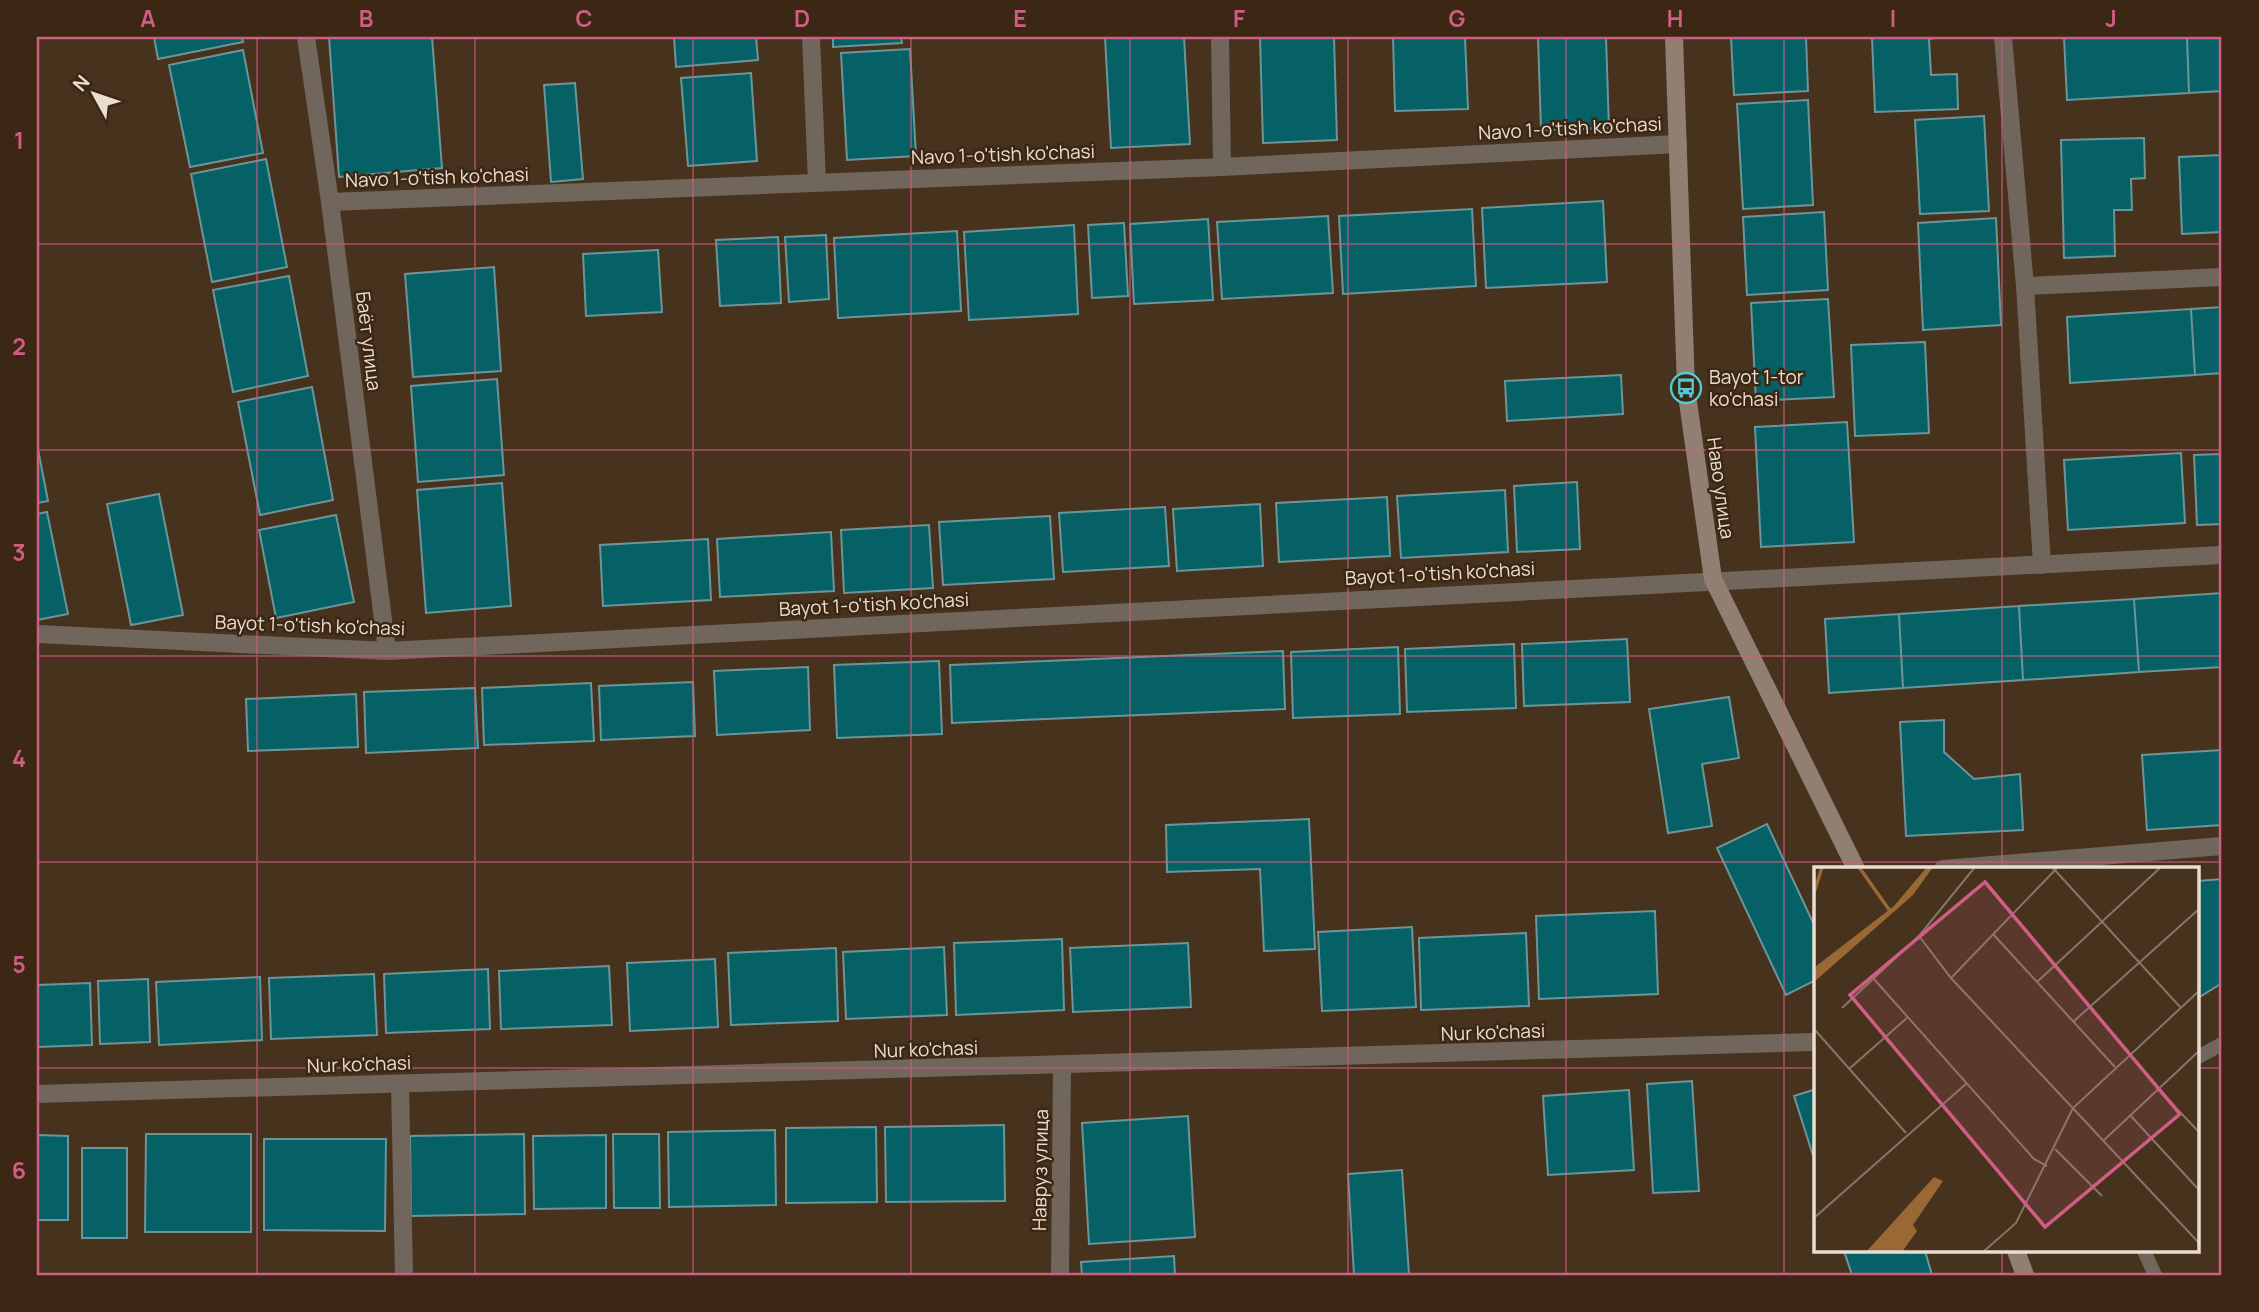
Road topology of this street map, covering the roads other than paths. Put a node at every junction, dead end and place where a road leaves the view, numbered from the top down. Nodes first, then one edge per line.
1 (306, 37) edge
2 (811, 37) edge
3 (1220, 37) edge
4 (1674, 37) edge
5 (2003, 37) edge
6 (1678, 144) junction
7 (1222, 167) junction
8 (817, 183) junction
9 (330, 202) junction
10 (2222, 277) edge
11 (2025, 286) junction
12 (2222, 555) edge
13 (2042, 565) junction
14 (1713, 579) junction
15 (37, 634) edge
16 (387, 651) junction
17 (2222, 846) edge
18 (1855, 867) edge
19 (1967, 867) edge
20 (1814, 1042) edge
21 (2222, 1044) edge
22 (2200, 1056) edge
23 (1062, 1066) junction
24 (400, 1084) junction
25 (37, 1094) edge
26 (2016, 1252) edge
27 (2144, 1252) edge
28 (404, 1275) edge
29 (1060, 1275) edge
30 (2025, 1275) edge
31 (2155, 1275) edge

1 - 9 street, Баёт улица
2 - 8 street
3 - 7 street
4 - 6 street, Наво улица
5 - 11 street
6 - 7 street, Navo 1-o'tish ko'chasi
6 - 14 street, Наво улица
7 - 8 street, Navo 1-o'tish ko'chasi
8 - 9 street, Navo 1-o'tish ko'chasi
9 - 16 street, Баёт улица
10 - 11 street
11 - 13 street
12 - 13 street, Bayot 1-o'tish ko'chasi
13 - 14 street, Bayot 1-o'tish ko'chasi
14 - 16 street, Bayot 1-o'tish ko'chasi
14 - 18 street, Наво улица
15 - 16 street, Bayot 1-o'tish ko'chasi
17 - 19 street
20 - 23 street, Nur ko'chasi
21 - 22 lane
23 - 24 street, Nur ko'chasi
23 - 29 street, Навруз улица
24 - 25 street, Nur ko'chasi
24 - 28 street
26 - 30 street
27 - 31 lane

